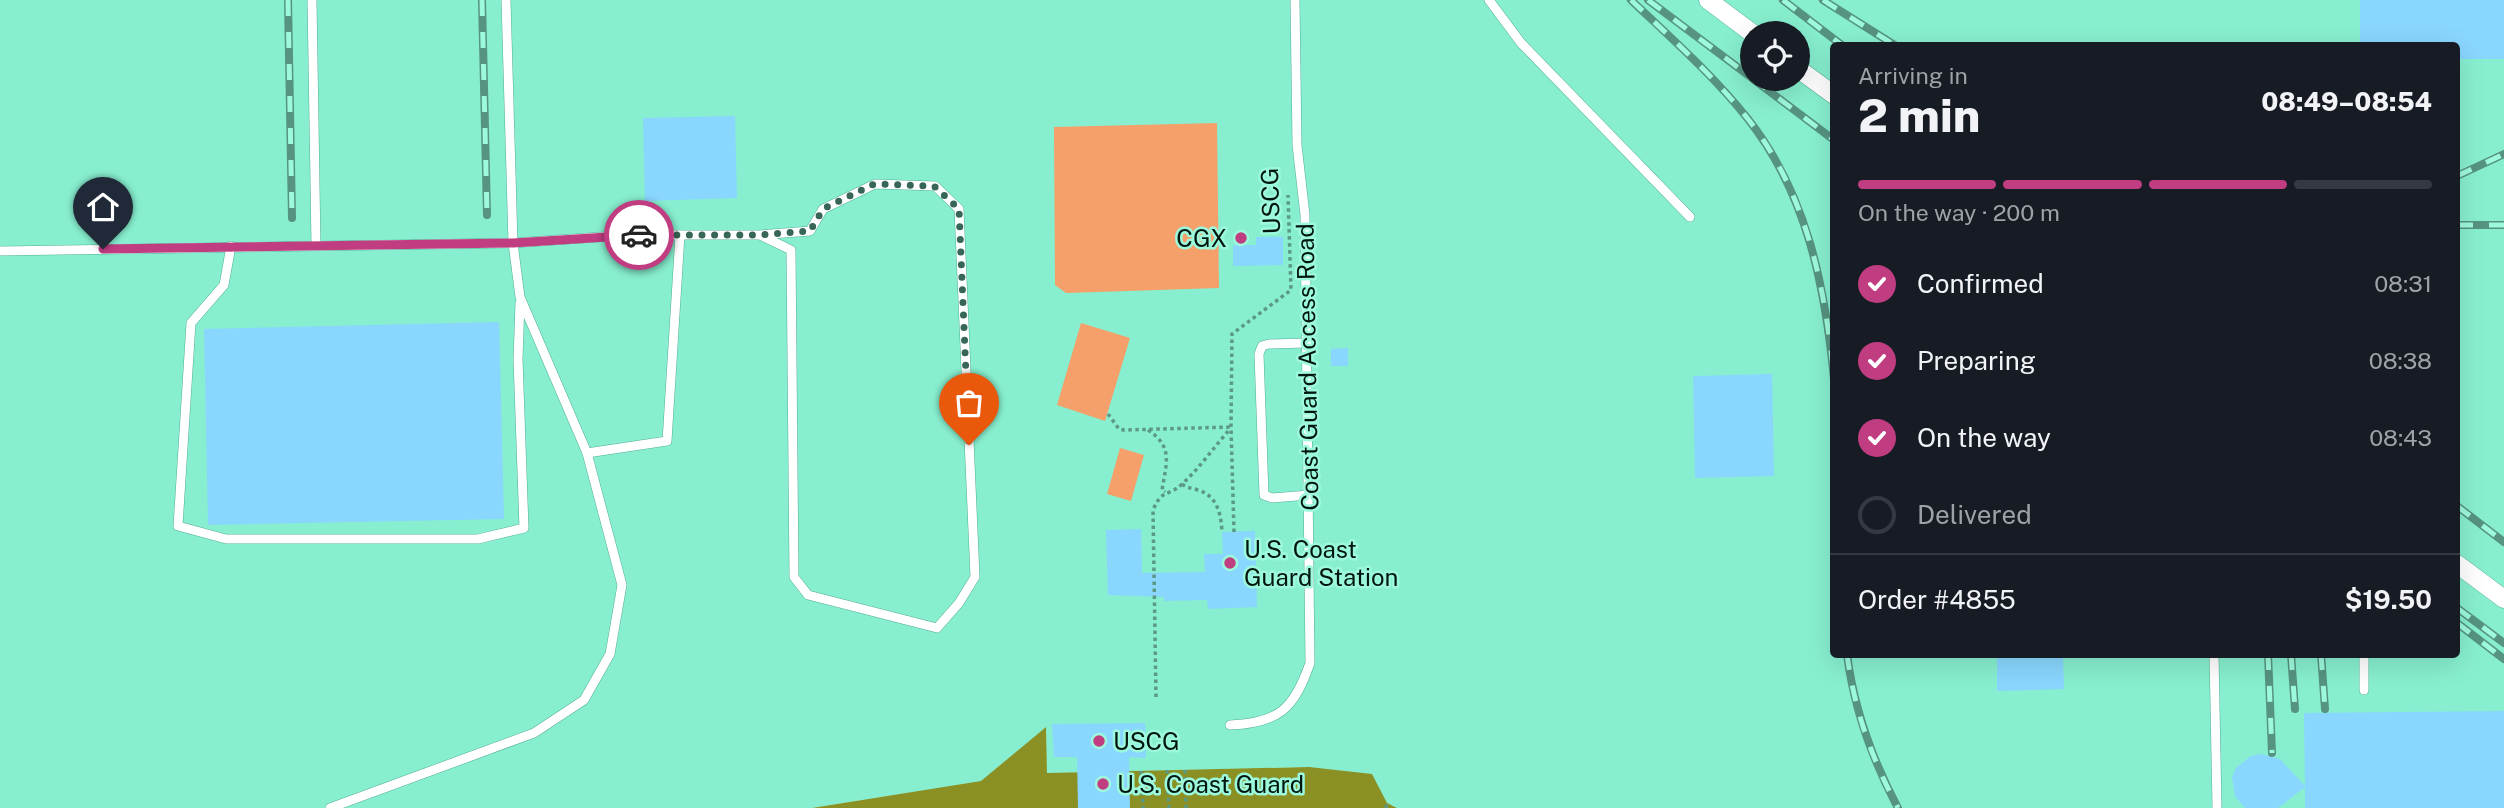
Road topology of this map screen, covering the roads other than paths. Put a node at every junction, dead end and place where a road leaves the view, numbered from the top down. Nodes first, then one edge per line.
1 (312, 0) edge
2 (506, 0) edge
3 (1295, 0) edge
4 (1489, 0) edge
5 (1708, 0) edge
6 (1740, 24) edge
7 (1810, 77) edge
8 (1830, 92) edge
9 (1690, 217) dead end
10 (681, 235) junction
11 (760, 235) junction
12 (513, 243) junction
13 (316, 245) junction
14 (231, 246) junction
15 (0, 251) edge
16 (520, 297) junction
17 (1307, 343) junction
18 (587, 453) junction
19 (1309, 495) junction
20 (2460, 566) edge
21 (2504, 599) edge
22 (2214, 658) edge
23 (2364, 658) edge
24 (2364, 690) dead end
25 (1230, 725) dead end
26 (330, 808) edge
27 (2217, 808) edge

1 - 13 lane
2 - 12 lane
3 - 17 lane, Coast Guard Access Road
4 - 9 lane
5 - 6 street
7 - 8 street
10 - 11 lane
10 - 12 lane
10 - 18 lane
11 - 11 lane
12 - 13 lane
12 - 16 lane
13 - 14 lane
14 - 15 lane
14 - 16 lane
16 - 18 lane
17 - 19 lane, Coast Guard Access Road
17 - 19 lane
18 - 26 lane
19 - 25 lane, Coast Guard Access Road
20 - 21 street
22 - 27 lane
23 - 24 lane

